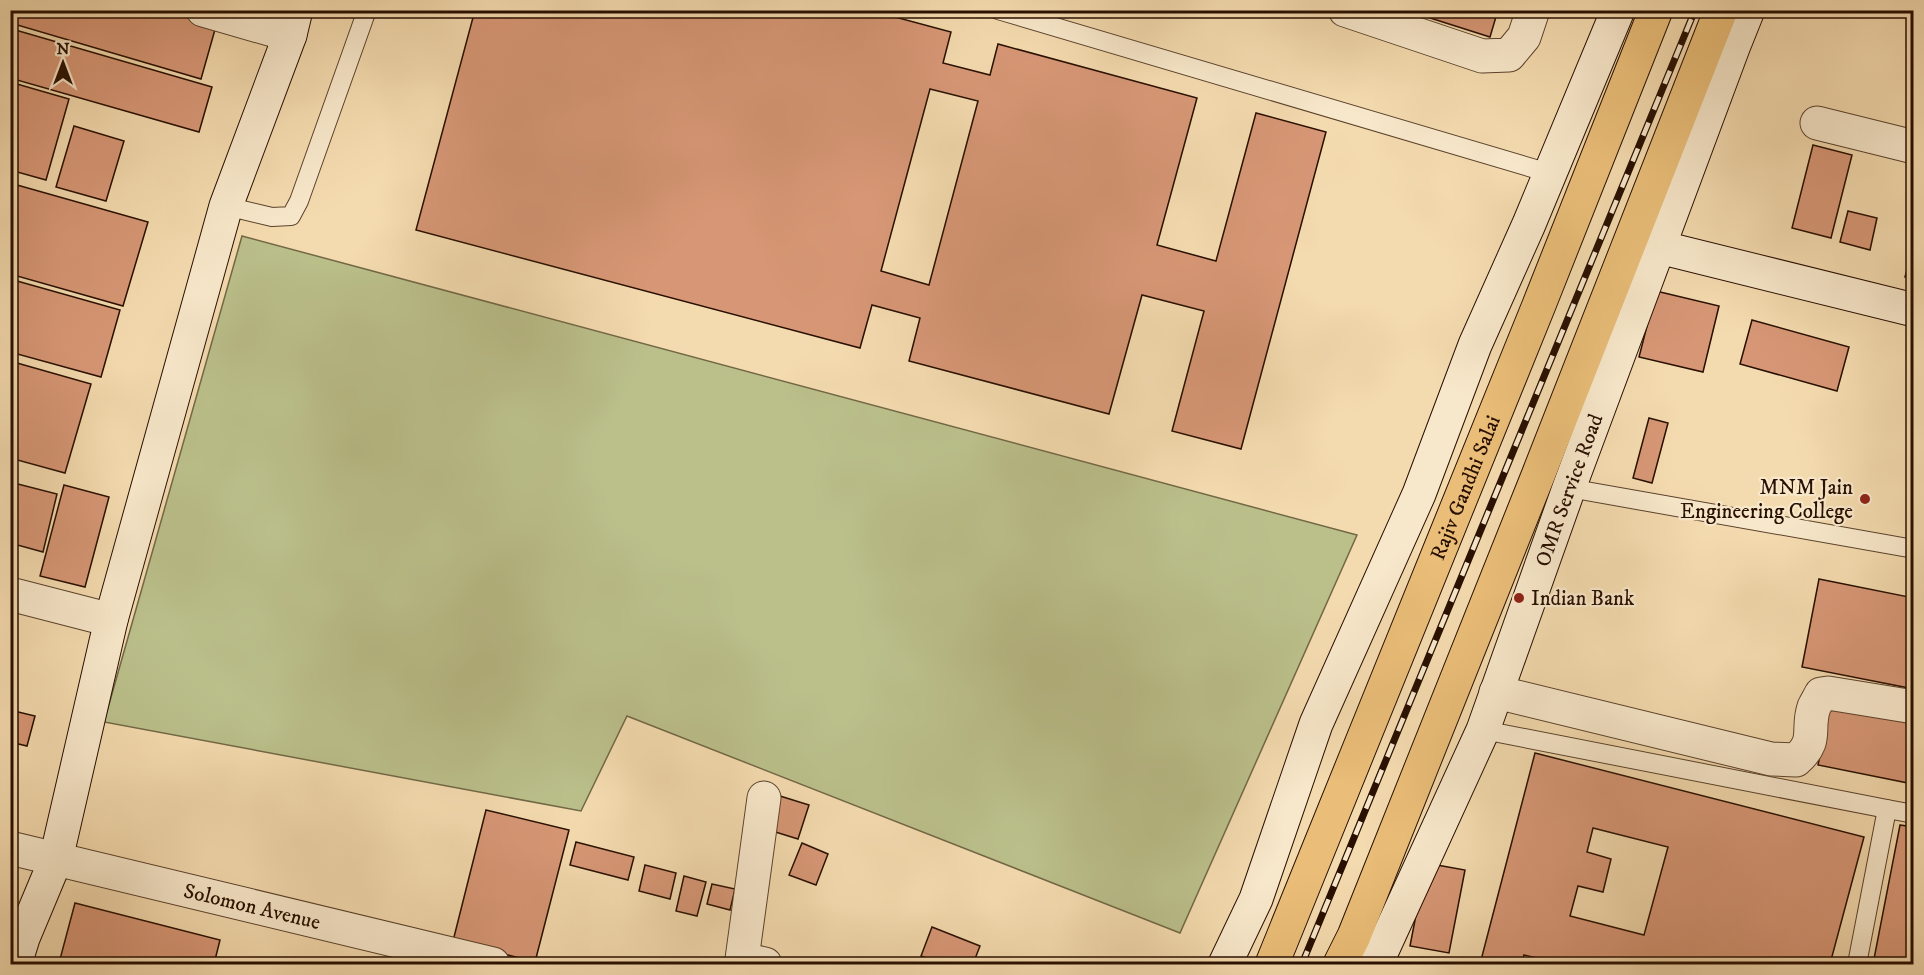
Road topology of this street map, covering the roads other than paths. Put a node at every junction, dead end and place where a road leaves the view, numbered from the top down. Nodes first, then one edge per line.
1 (203, 10) edge
2 (368, 10) edge
3 (998, 10) edge
4 (1345, 10) edge
5 (1533, 10) edge
6 (1618, 10) edge
7 (1656, 10) edge
8 (1721, 10) edge
9 (1748, 10) edge
10 (293, 23) edge
11 (1817, 123) dead end
12 (1914, 147) edge
13 (1549, 172) junction
14 (226, 206) junction
15 (1646, 241) junction
16 (1914, 310) edge
17 (1569, 488) junction
18 (1914, 549) edge
19 (10, 594) edge
20 (111, 621) junction
21 (1496, 692) junction
22 (1914, 707) edge
23 (1483, 730) junction
24 (764, 798) dead end
25 (1887, 809) junction
26 (1914, 814) edge
27 (10, 848) edge
28 (56, 859) junction
29 (16, 946) edge
30 (749, 963) edge
31 (493, 964) edge
32 (1226, 964) edge
33 (1272, 964) edge
34 (1340, 964) edge
35 (1376, 964) edge
36 (1857, 964) edge

1 - 10 street
2 - 14 lane
3 - 13 lane
4 - 5 street
6 - 13 street
7 - 33 main road, Rajiv Gandhi Salai
8 - 15 main road
9 - 15 street, OMR Service Road
10 - 14 street
11 - 12 street
13 - 32 street
14 - 20 street
15 - 16 street
15 - 17 street, OMR Service Road
15 - 34 main road
17 - 18 lane
17 - 21 street, OMR Service Road
19 - 20 street
20 - 28 street
21 - 22 street
21 - 23 street, OMR Service Road
23 - 25 lane
23 - 35 street, OMR Service Road
24 - 30 street
25 - 26 lane
25 - 36 lane
27 - 28 street, Solomon Avenue
28 - 29 street
28 - 31 street, Solomon Avenue

